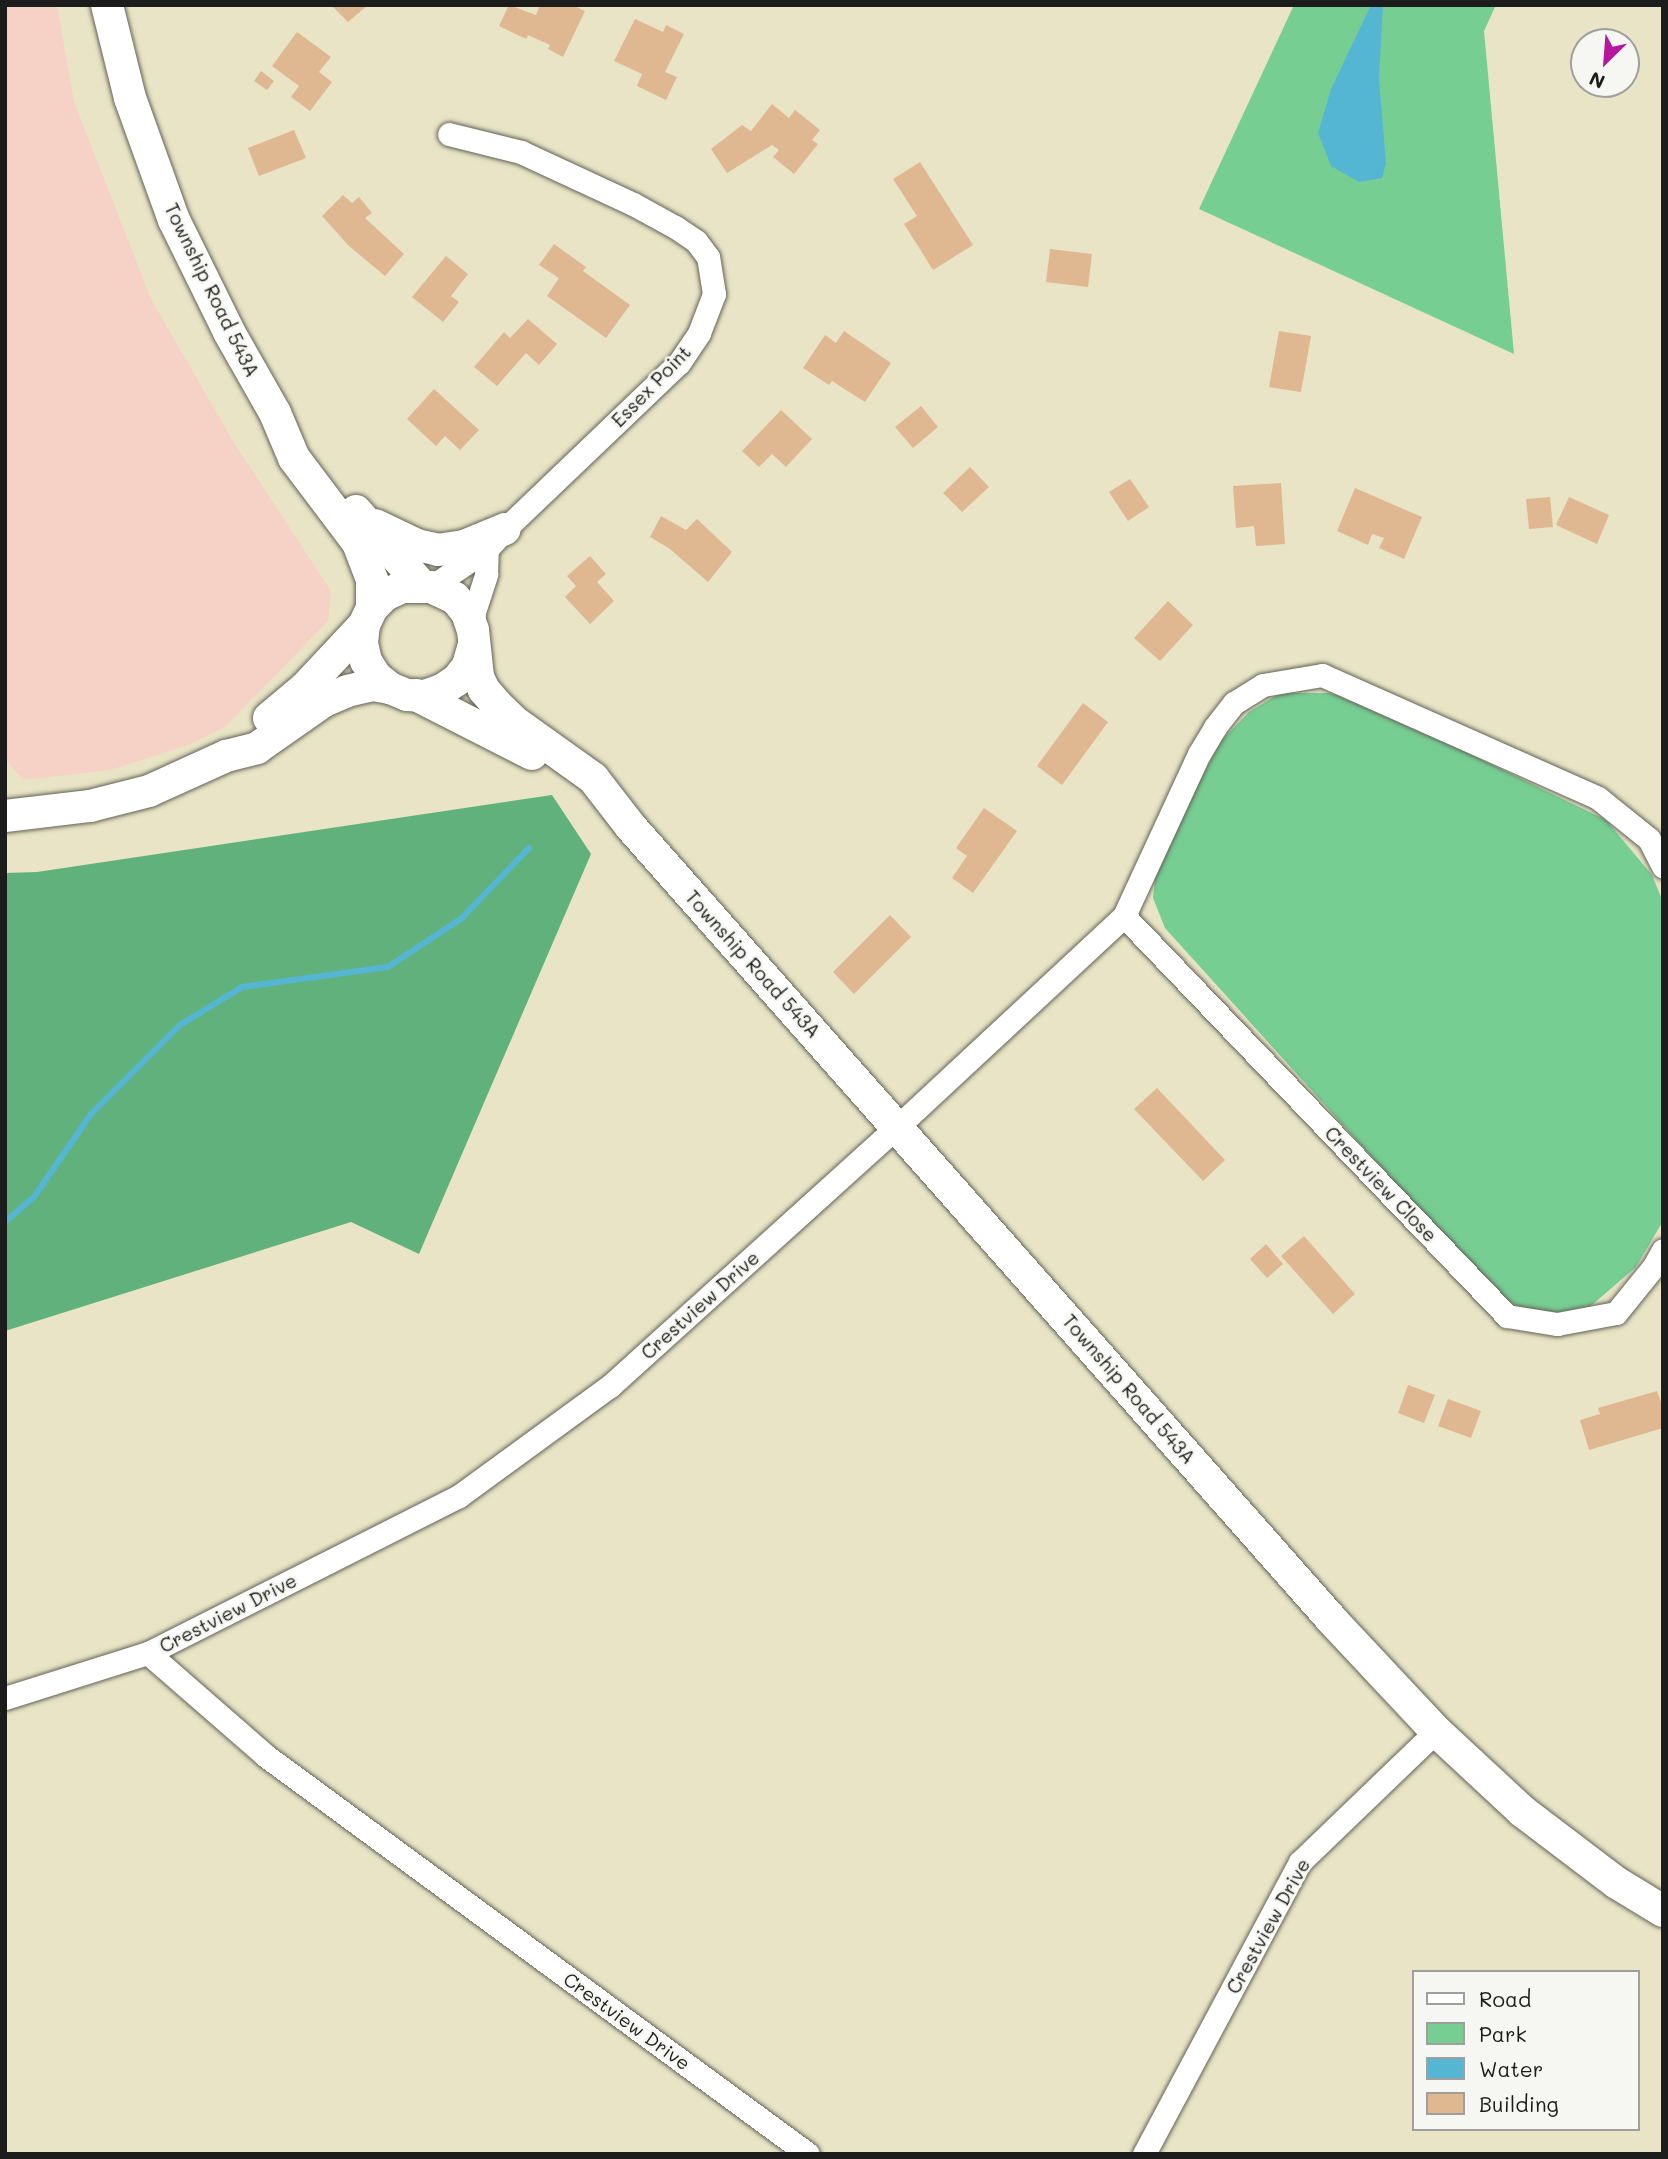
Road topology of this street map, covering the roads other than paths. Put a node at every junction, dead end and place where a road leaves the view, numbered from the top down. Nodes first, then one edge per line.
1 (107, 5) edge
2 (449, 134) dead end
3 (275, 413) junction
4 (358, 515) junction
5 (496, 539) junction
6 (426, 586) junction
7 (368, 616) junction
8 (473, 639) junction
9 (403, 692) junction
10 (226, 756) junction
11 (5, 816) edge
12 (631, 827) junction
13 (1663, 867) edge
14 (1124, 916) junction
15 (897, 1127) junction
16 (1663, 1250) edge
17 (149, 1653) junction
18 (5, 1698) edge
19 (1436, 1731) junction
20 (1663, 1911) edge
21 (808, 2154) edge
22 (1144, 2154) edge

1 - 3 main road, Township Road 543A
2 - 5 street, Essex Point
3 - 4 main road, Township Road 543A
3 - 7 main road, Township Road 543A
4 - 5 main road
4 - 6 main road, Township Road 543A
5 - 6 street, Essex Point
5 - 8 street
6 - 7 main road
6 - 8 main road, Township Road 543A
7 - 9 main road, Township Road 543A
7 - 10 main road
8 - 9 main road
8 - 12 main road, Township Road 543A
9 - 10 main road
9 - 12 main road, Township Road 543A
10 - 11 main road
12 - 15 main road, Township Road 543A
13 - 14 street
14 - 15 street
14 - 16 street, Crestview Close
15 - 17 street, Crestview Drive
15 - 19 main road, Township Road 543A
17 - 18 street
17 - 21 street, Crestview Drive
19 - 20 main road, Township Road 543A
19 - 22 street, Crestview Drive

